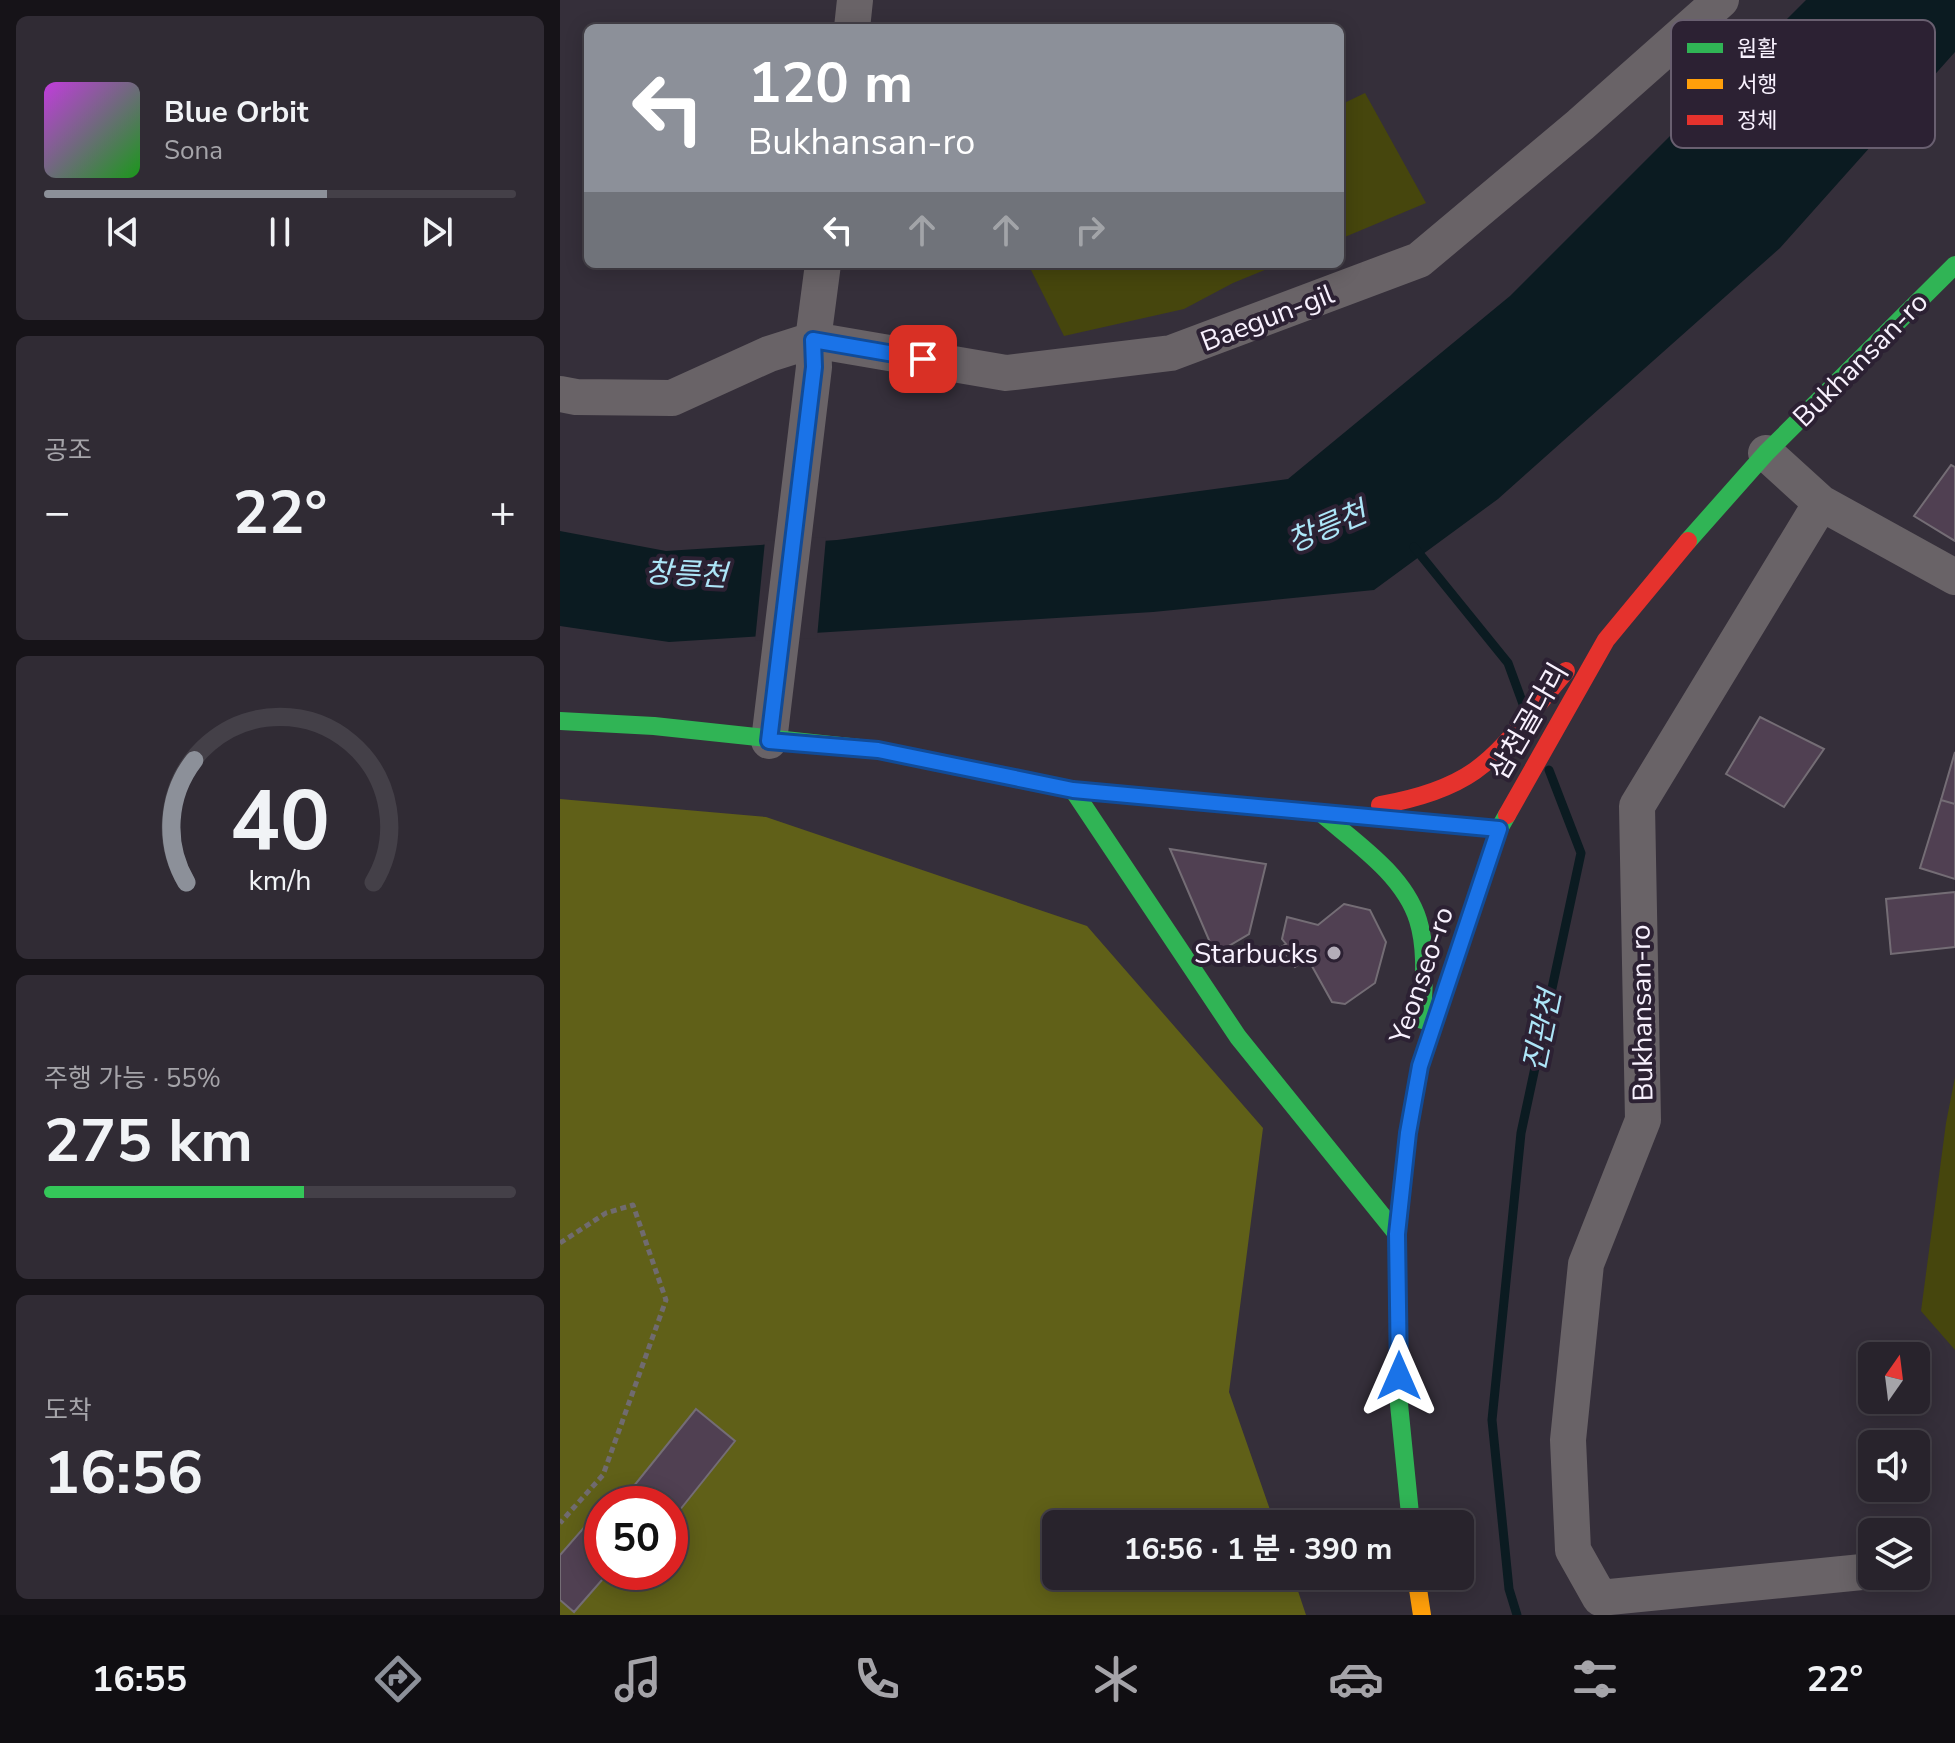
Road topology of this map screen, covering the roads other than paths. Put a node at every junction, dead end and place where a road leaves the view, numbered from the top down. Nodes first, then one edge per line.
1 (855, 0) edge
2 (1721, 0) edge
3 (1698, 20) edge
4 (852, 24) edge
5 (1671, 44) edge
6 (1955, 265) edge
7 (823, 268) edge
8 (814, 354) junction
9 (560, 394) edge
10 (1766, 453) junction
11 (1821, 503) junction
12 (1955, 577) edge
13 (1606, 640) junction
14 (560, 721) edge
15 (769, 741) junction
16 (1073, 790) junction
17 (1322, 814) junction
18 (1499, 829) junction
19 (1420, 1066) junction
20 (1397, 1234) junction
21 (1410, 1510) edge
22 (1858, 1572) edge
23 (1418, 1590) edge
24 (1422, 1615) edge

1 - 4 street
2 - 3 street, Baegun-gil
5 - 8 street, Baegun-gil
6 - 10 main road, Bukhansan-ro
7 - 8 street
8 - 9 street, Baegun-gil
8 - 15 street
10 - 11 street
10 - 13 main road, Bukhansan-ro
11 - 12 street
11 - 22 street, Bukhansan-ro
13 - 17 main road
13 - 18 main road, 삼천골다리
14 - 15 main road
15 - 16 main road
16 - 17 main road
16 - 20 main road
17 - 18 main road
17 - 19 main road
18 - 19 main road, Yeonseo-ro
19 - 20 main road, Yeonseo-ro
20 - 21 main road, Yeonseo-ro
23 - 24 main road

